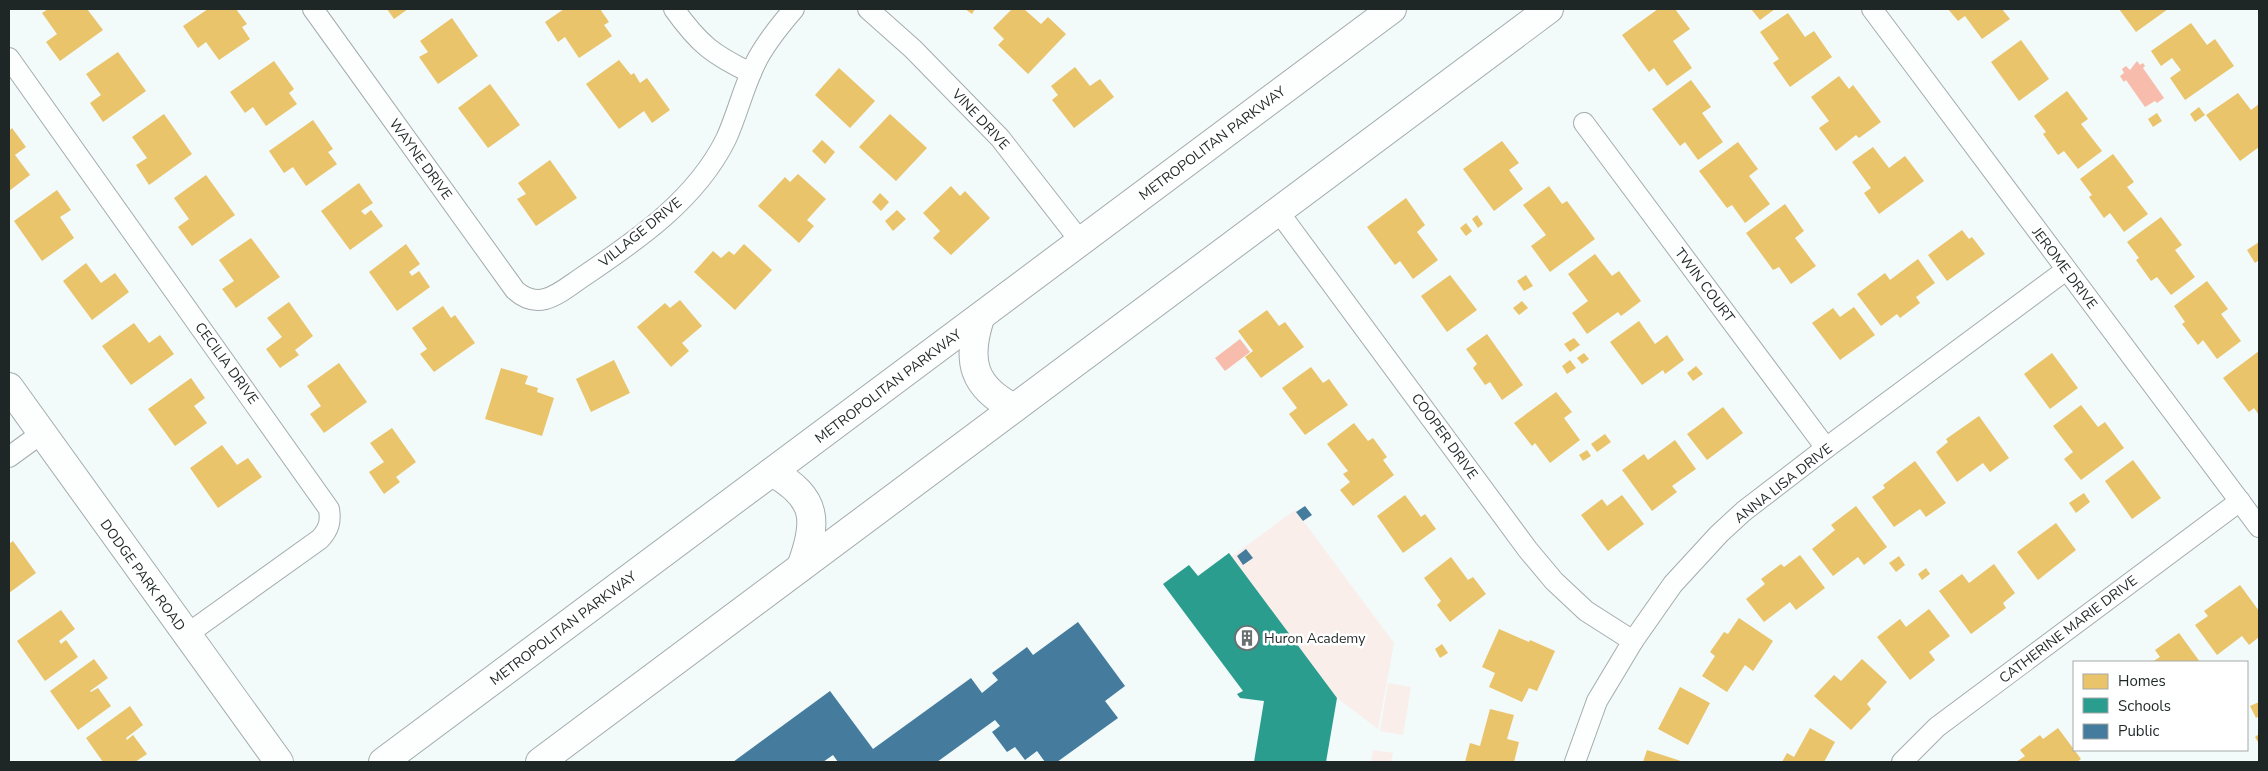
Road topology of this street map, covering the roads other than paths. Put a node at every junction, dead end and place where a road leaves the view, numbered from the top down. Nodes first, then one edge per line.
1 (314, 9) edge
2 (674, 9) edge
3 (794, 9) edge
4 (868, 9) edge
5 (1392, 9) edge
6 (1549, 9) edge
7 (1872, 9) edge
8 (9, 58) edge
9 (751, 73) junction
10 (1584, 123) dead end
11 (1278, 211) junction
12 (1081, 242) junction
13 (2066, 270) junction
14 (535, 300) joint
15 (980, 318) junction
16 (9, 387) edge
17 (1014, 408) junction
18 (42, 433) junction
19 (1826, 448) junction
20 (9, 457) edge
21 (772, 472) junction
22 (2240, 500) junction
23 (2259, 527) edge
24 (801, 567) junction
25 (186, 635) junction
26 (1632, 641) junction
27 (278, 762) edge
28 (383, 762) edge
29 (540, 762) edge
30 (1575, 762) edge
31 (1902, 762) edge

1 - 14 street, WAYNE DRIVE
2 - 9 street
3 - 9 street, VILLAGE DRIVE
4 - 12 street, VINE DRIVE
5 - 12 main road, METROPOLITAN PARKWAY
6 - 11 main road
7 - 13 street, JEROME DRIVE
8 - 25 street, CECILIA DRIVE
9 - 14 street, VILLAGE DRIVE
10 - 19 street, TWIN COURT
11 - 17 main road
11 - 26 street, COOPER DRIVE
12 - 15 main road, METROPOLITAN PARKWAY
13 - 19 street, ANNA LISA DRIVE
13 - 22 street, JEROME DRIVE
15 - 17 main road
15 - 21 main road, METROPOLITAN PARKWAY
16 - 18 main road, DODGE PARK ROAD
17 - 24 main road
18 - 20 street
18 - 25 main road, DODGE PARK ROAD
19 - 26 street, ANNA LISA DRIVE
21 - 24 main road
21 - 28 main road, METROPOLITAN PARKWAY
22 - 23 street, JEROME DRIVE
22 - 31 street, CATHERINE MARIE DRIVE
24 - 29 main road
25 - 27 main road, DODGE PARK ROAD
26 - 30 street, ANNA LISA DRIVE

